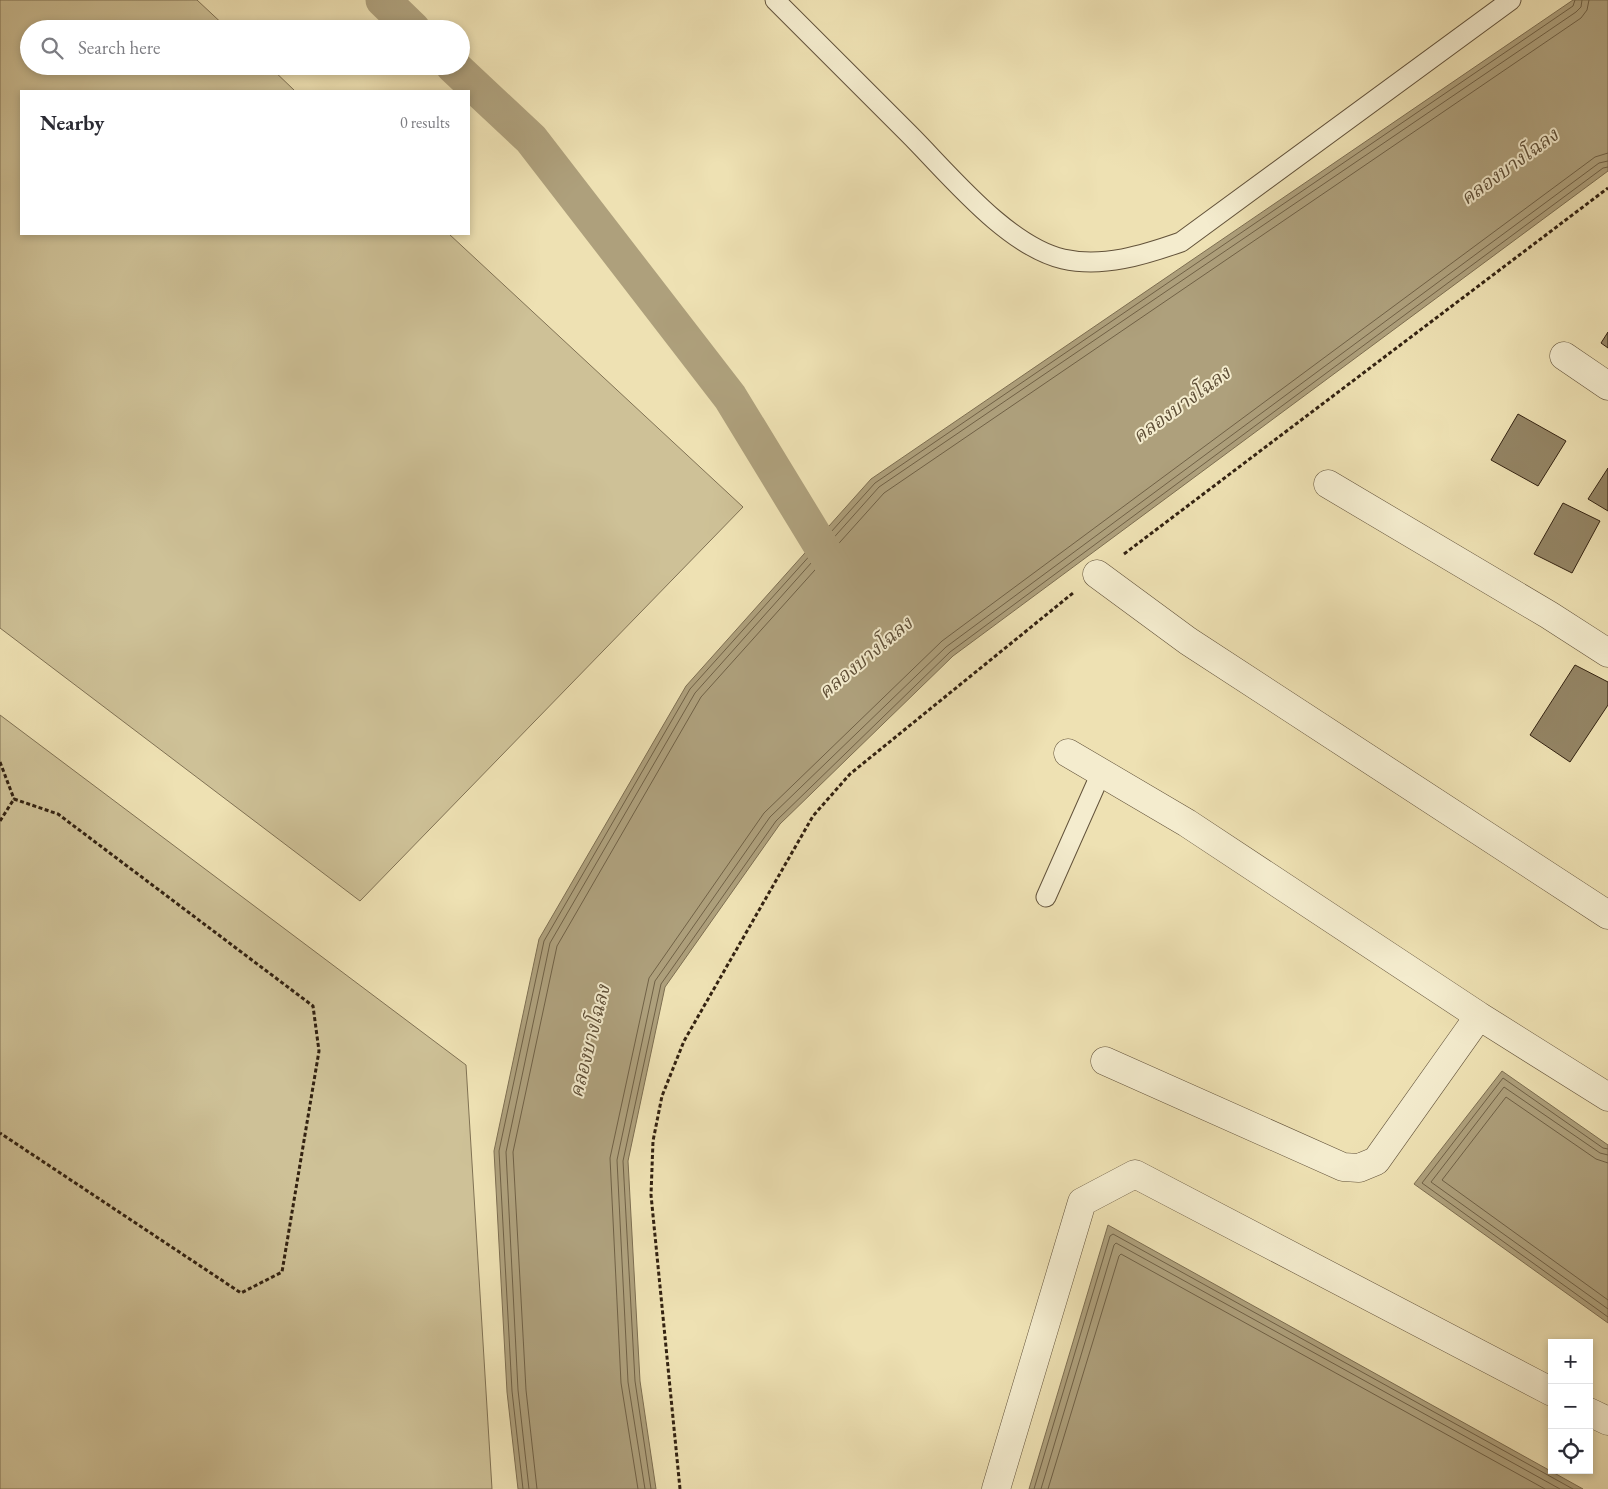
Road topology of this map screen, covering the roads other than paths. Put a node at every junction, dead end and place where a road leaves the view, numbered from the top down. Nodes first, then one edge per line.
1 (775, 0) edge
2 (1511, 0) edge
3 (1564, 356) dead end
4 (1608, 386) edge
5 (1328, 484) dead end
6 (1105, 581) road end
7 (1608, 653) edge
8 (1068, 753) dead end
9 (1101, 773) junction
10 (1046, 897) dead end
11 (1608, 915) edge
12 (1479, 1016) junction
13 (1105, 1061) dead end
14 (1608, 1097) edge
15 (1548, 1390) edge
16 (1593, 1414) edge
17 (1608, 1421) edge
18 (996, 1489) edge

1 - 2 lane
3 - 4 street
5 - 7 street
6 - 11 street
8 - 9 street
9 - 10 lane
9 - 12 street
12 - 13 street
12 - 14 street
15 - 18 street
16 - 17 street

